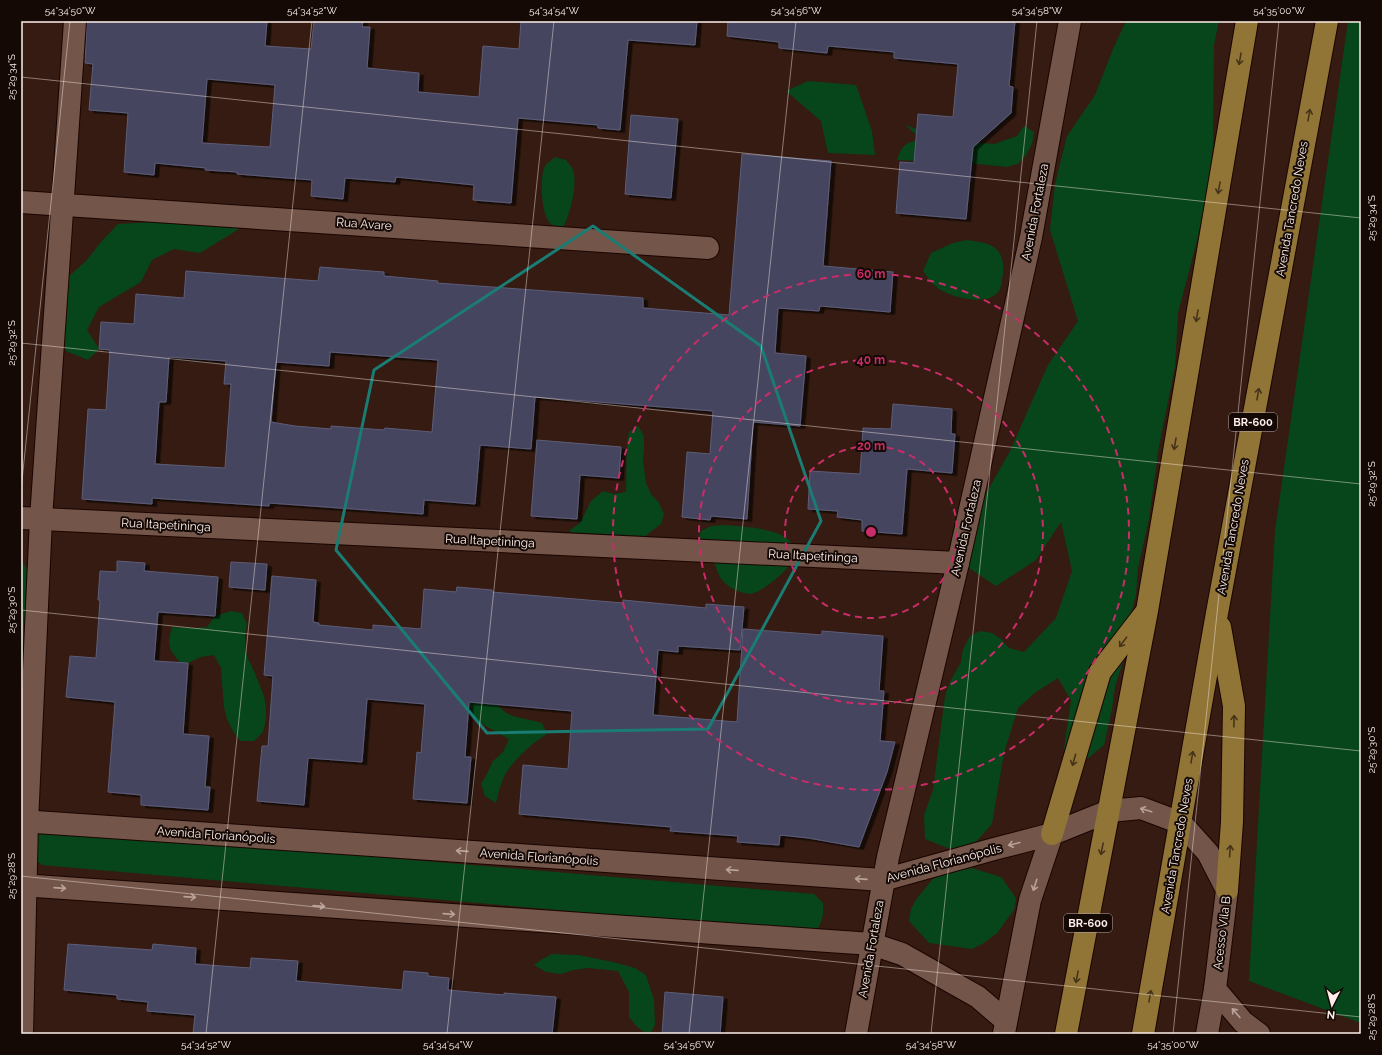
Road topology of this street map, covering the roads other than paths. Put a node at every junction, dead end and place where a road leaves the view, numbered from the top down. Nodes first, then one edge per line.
1 (75, 21) edge
2 (1070, 21) edge
3 (1247, 21) edge
4 (1326, 21) edge
5 (21, 202) edge
6 (63, 204) junction
7 (708, 248) dead end
8 (31, 519) edge
9 (958, 563) junction
10 (1147, 611) junction
11 (1217, 613) junction
12 (1109, 811) junction
13 (24, 822) edge
14 (1181, 823) junction
15 (1052, 834) junction
16 (883, 880) junction
17 (23, 885) edge
18 (1227, 890) junction
19 (872, 944) junction
20 (1215, 989) junction
21 (1005, 1027) edge
22 (22, 1034) edge
23 (856, 1034) edge
24 (1066, 1034) edge
25 (1143, 1034) edge
26 (1207, 1034) edge
27 (1259, 1034) edge

1 - 6 street
2 - 9 street, Avenida Fortaleza
3 -> 10 main road, BR-600
11 -> 4 main road, Avenida Tancredo Neves / BR-600
5 - 6 street, Rua Avare
6 - 7 street, Rua Avare
6 - 8 street
8 - 9 street, Rua Itapetininga
8 - 13 street
9 - 16 street, Avenida Fortaleza
10 - 12 main road, BR-600
10 -> 15 main road
14 -> 11 main road, Avenida Tancredo Neves / BR-600
18 -> 11 main road
14 -> 12 street, Avenida Florianópolis
12 - 15 street, Avenida Florianópolis
12 -> 24 main road, BR-600
16 -> 13 street, Avenida Florianópolis
13 - 17 street
14 - 18 street, Acesso Vila B
25 -> 14 main road, Avenida Tancredo Neves / BR-600
15 -> 16 street, Avenida Florianópolis
15 -> 21 street
16 - 19 street, Avenida Fortaleza
17 -> 19 street
17 - 22 street
18 - 20 street, Acesso Vila B
19 - 21 street
19 - 23 street, Avenida Fortaleza
20 - 26 street, Acesso Vila B
27 -> 20 street

